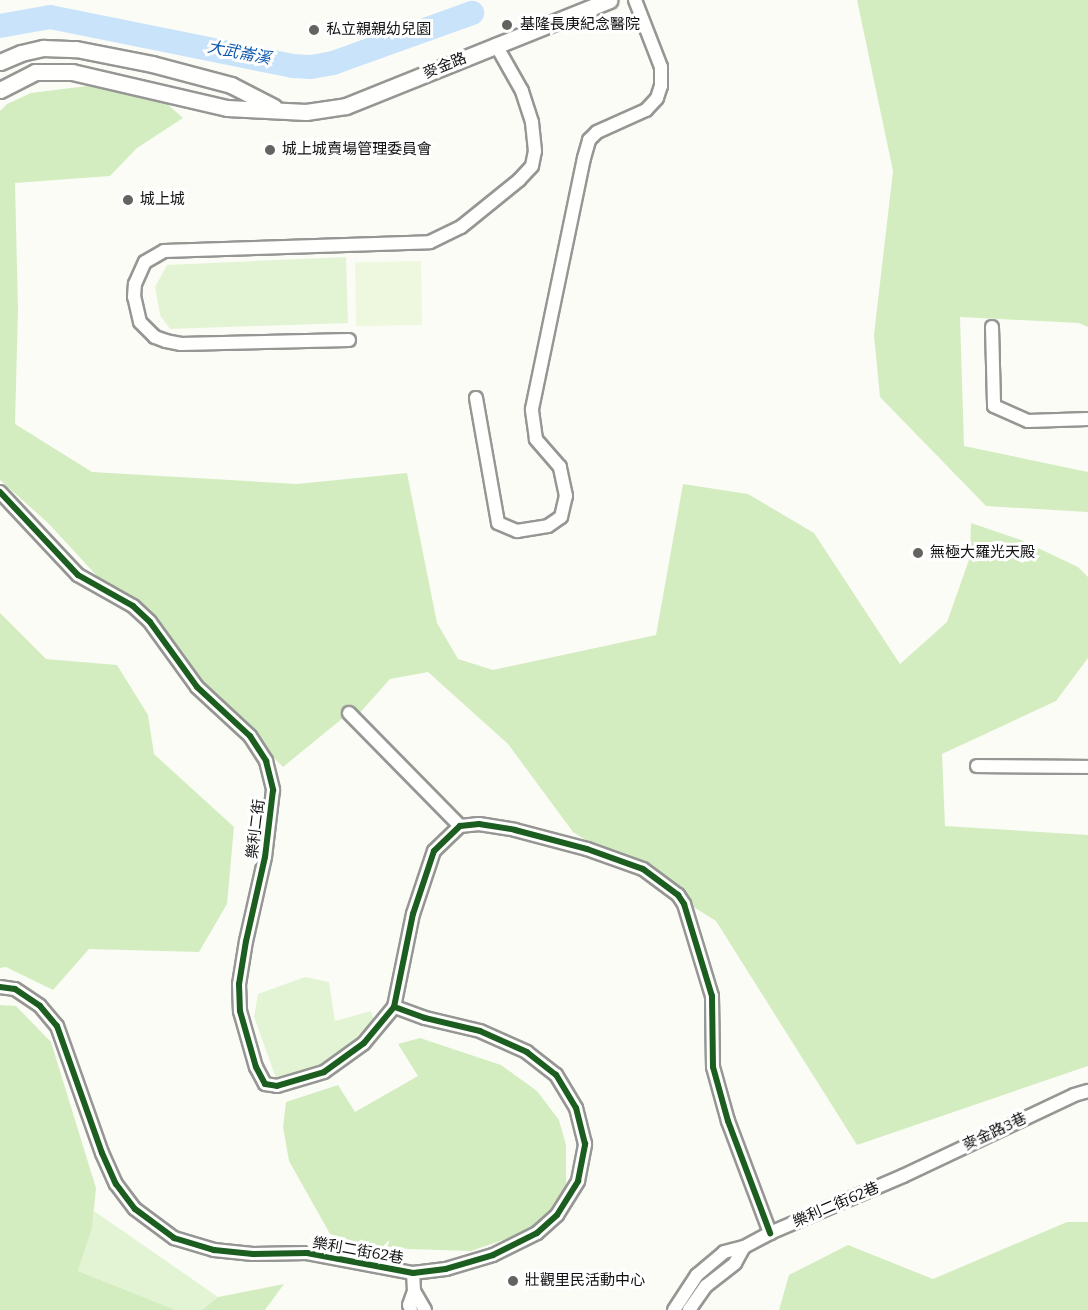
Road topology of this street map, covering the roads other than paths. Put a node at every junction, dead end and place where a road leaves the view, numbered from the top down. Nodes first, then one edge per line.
1 (610, 0) edge
2 (635, 0) edge
3 (496, 45) junction
4 (0, 62) edge
5 (152, 64) junction
6 (147, 88) junction
7 (0, 90) edge
8 (276, 109) junction
9 (992, 327) dead end
10 (349, 340) dead end
11 (476, 398) dead end
12 (1088, 419) edge
13 (0, 492) edge
14 (349, 713) dead end
15 (977, 766) dead end
16 (1088, 767) edge
17 (460, 826) junction
18 (0, 987) edge
19 (394, 1007) junction
20 (1088, 1091) edge
21 (903, 1176) joint
22 (770, 1233) junction
23 (744, 1247) junction
24 (413, 1273) junction
25 (414, 1291) junction
26 (411, 1310) edge
27 (425, 1310) edge
28 (674, 1310) edge
29 (689, 1310) edge

1 - 3 street, 麥金路
2 - 11 street
3 - 8 street, 麥金路
3 - 10 street
4 - 5 street, 麥金路
5 - 6 street
5 - 8 street, 麥金路
6 - 7 street, 麥金路
6 - 8 street, 麥金路
9 - 12 street
13 - 19 street, 樂利二街
14 - 17 street
15 - 16 street
17 - 19 street
17 - 22 street
18 - 24 street, 樂利二街62巷
19 - 24 street, 樂利二街62巷
20 - 21 street, 麥金路3巷
21 - 22 street, 樂利二街62巷
22 - 23 street, 樂利二街62巷
23 - 28 street, 樂利二街62巷
23 - 29 street, 樂利二街62巷
24 - 25 street, 樂利二街62巷
25 - 26 street, 樂利二街62巷
25 - 27 street, 樂利二街62巷

